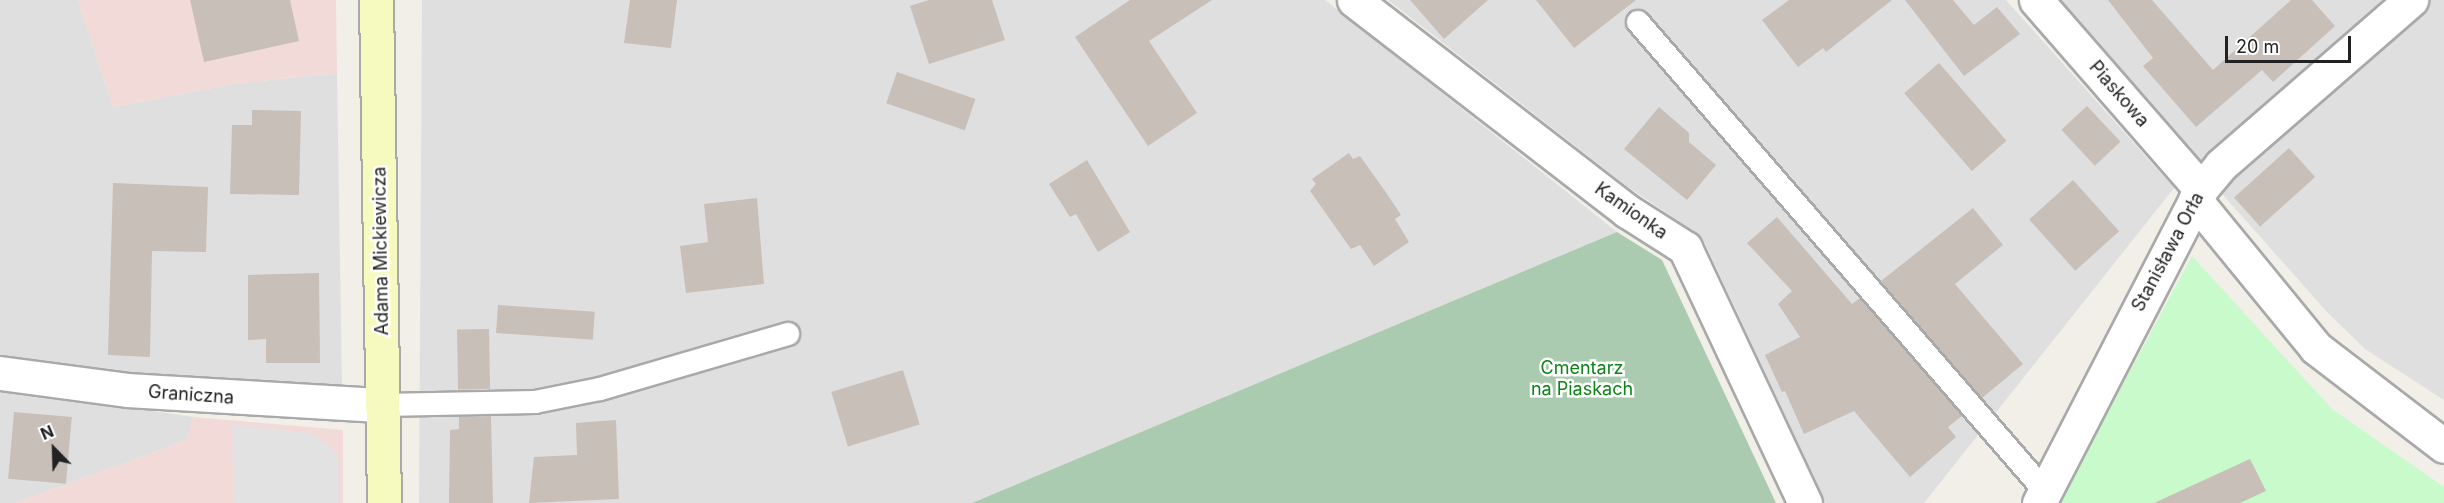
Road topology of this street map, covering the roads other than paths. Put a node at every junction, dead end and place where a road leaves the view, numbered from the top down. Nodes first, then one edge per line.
1 (376, 0) edge
2 (1354, 0) edge
3 (2036, 0) edge
4 (2410, 0) edge
5 (1638, 22) dead end
6 (2198, 194) junction
7 (788, 334) dead end
8 (0, 373) edge
9 (383, 405) junction
10 (2444, 446) edge
11 (2042, 497) edge
12 (384, 503) edge
13 (1805, 503) edge

1 - 9 street, Adama Mickiewicza
2 - 13 street, Kamionka
3 - 6 street, Piaskowa
4 - 6 street, Stanisława Orła
5 - 11 lane
6 - 10 street, Piaskowa
6 - 11 street, Stanisława Orła
7 - 9 lane
8 - 9 street, Graniczna
9 - 12 street, Adama Mickiewicza

